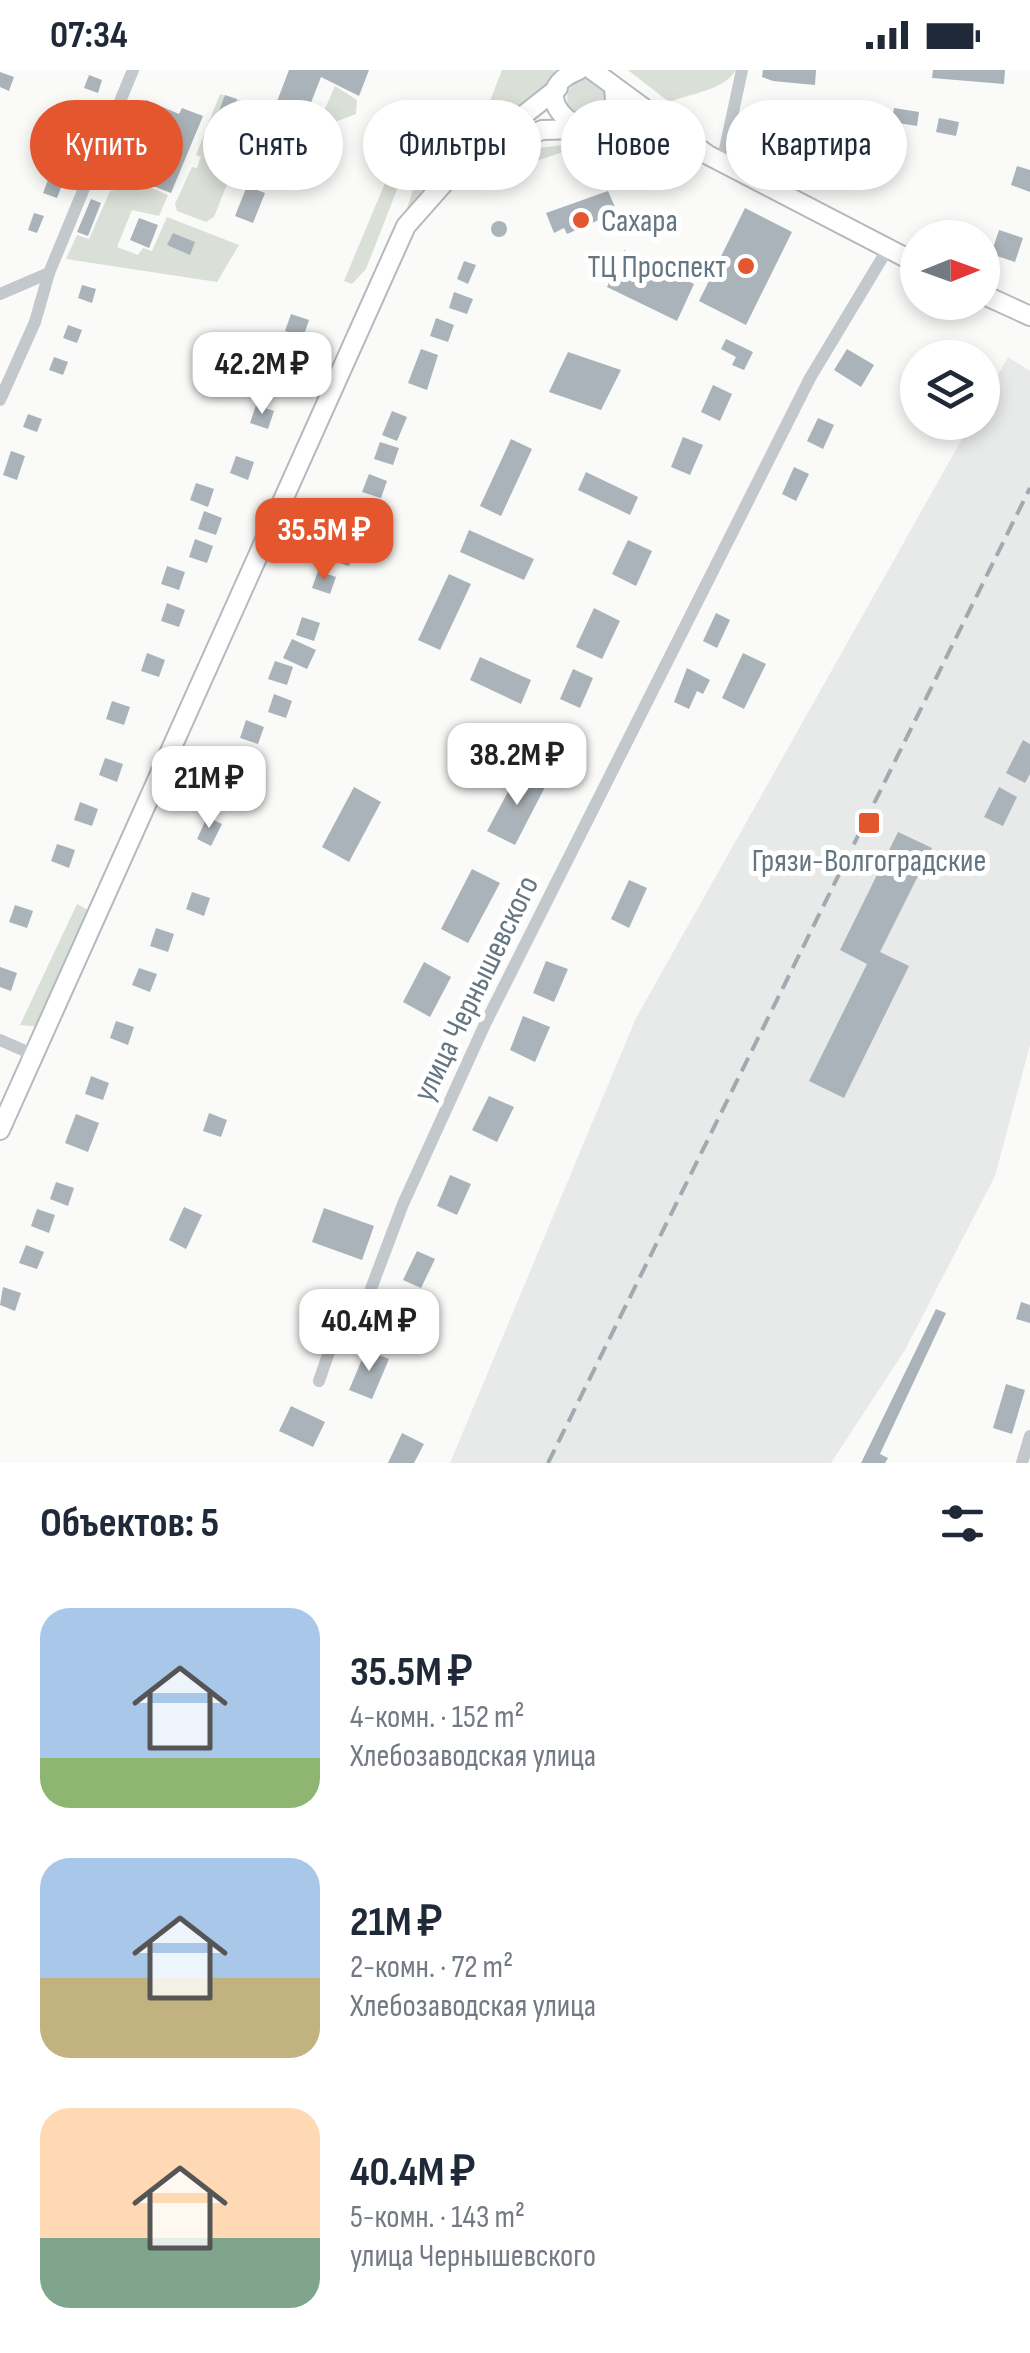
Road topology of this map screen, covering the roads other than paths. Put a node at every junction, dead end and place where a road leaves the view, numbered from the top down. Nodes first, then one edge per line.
1 (133, 70) edge
2 (595, 70) edge
3 (742, 70) edge
4 (567, 76) edge
5 (614, 89) junction
6 (538, 100) edge
7 (614, 100) edge
8 (706, 156) edge
9 (715, 159) junction
10 (437, 190) edge
11 (887, 250) junction
12 (900, 256) edge
13 (49, 273) junction
14 (0, 294) edge
15 (0, 400) edge
16 (0, 1040) edge
17 (32, 1054) junction
18 (0, 1130) edge
19 (319, 1381) dead end
20 (1030, 1436) edge
21 (1022, 1463) edge

1 - 13 street
2 - 5 street
3 - 9 street
4 - 6 street
5 - 7 street
5 - 9 street
8 - 9 street
9 - 11 street
10 - 17 street
11 - 12 street
11 - 19 street, улица Чернышевского
13 - 14 street
13 - 15 street
16 - 17 street
17 - 18 street
20 - 21 street

